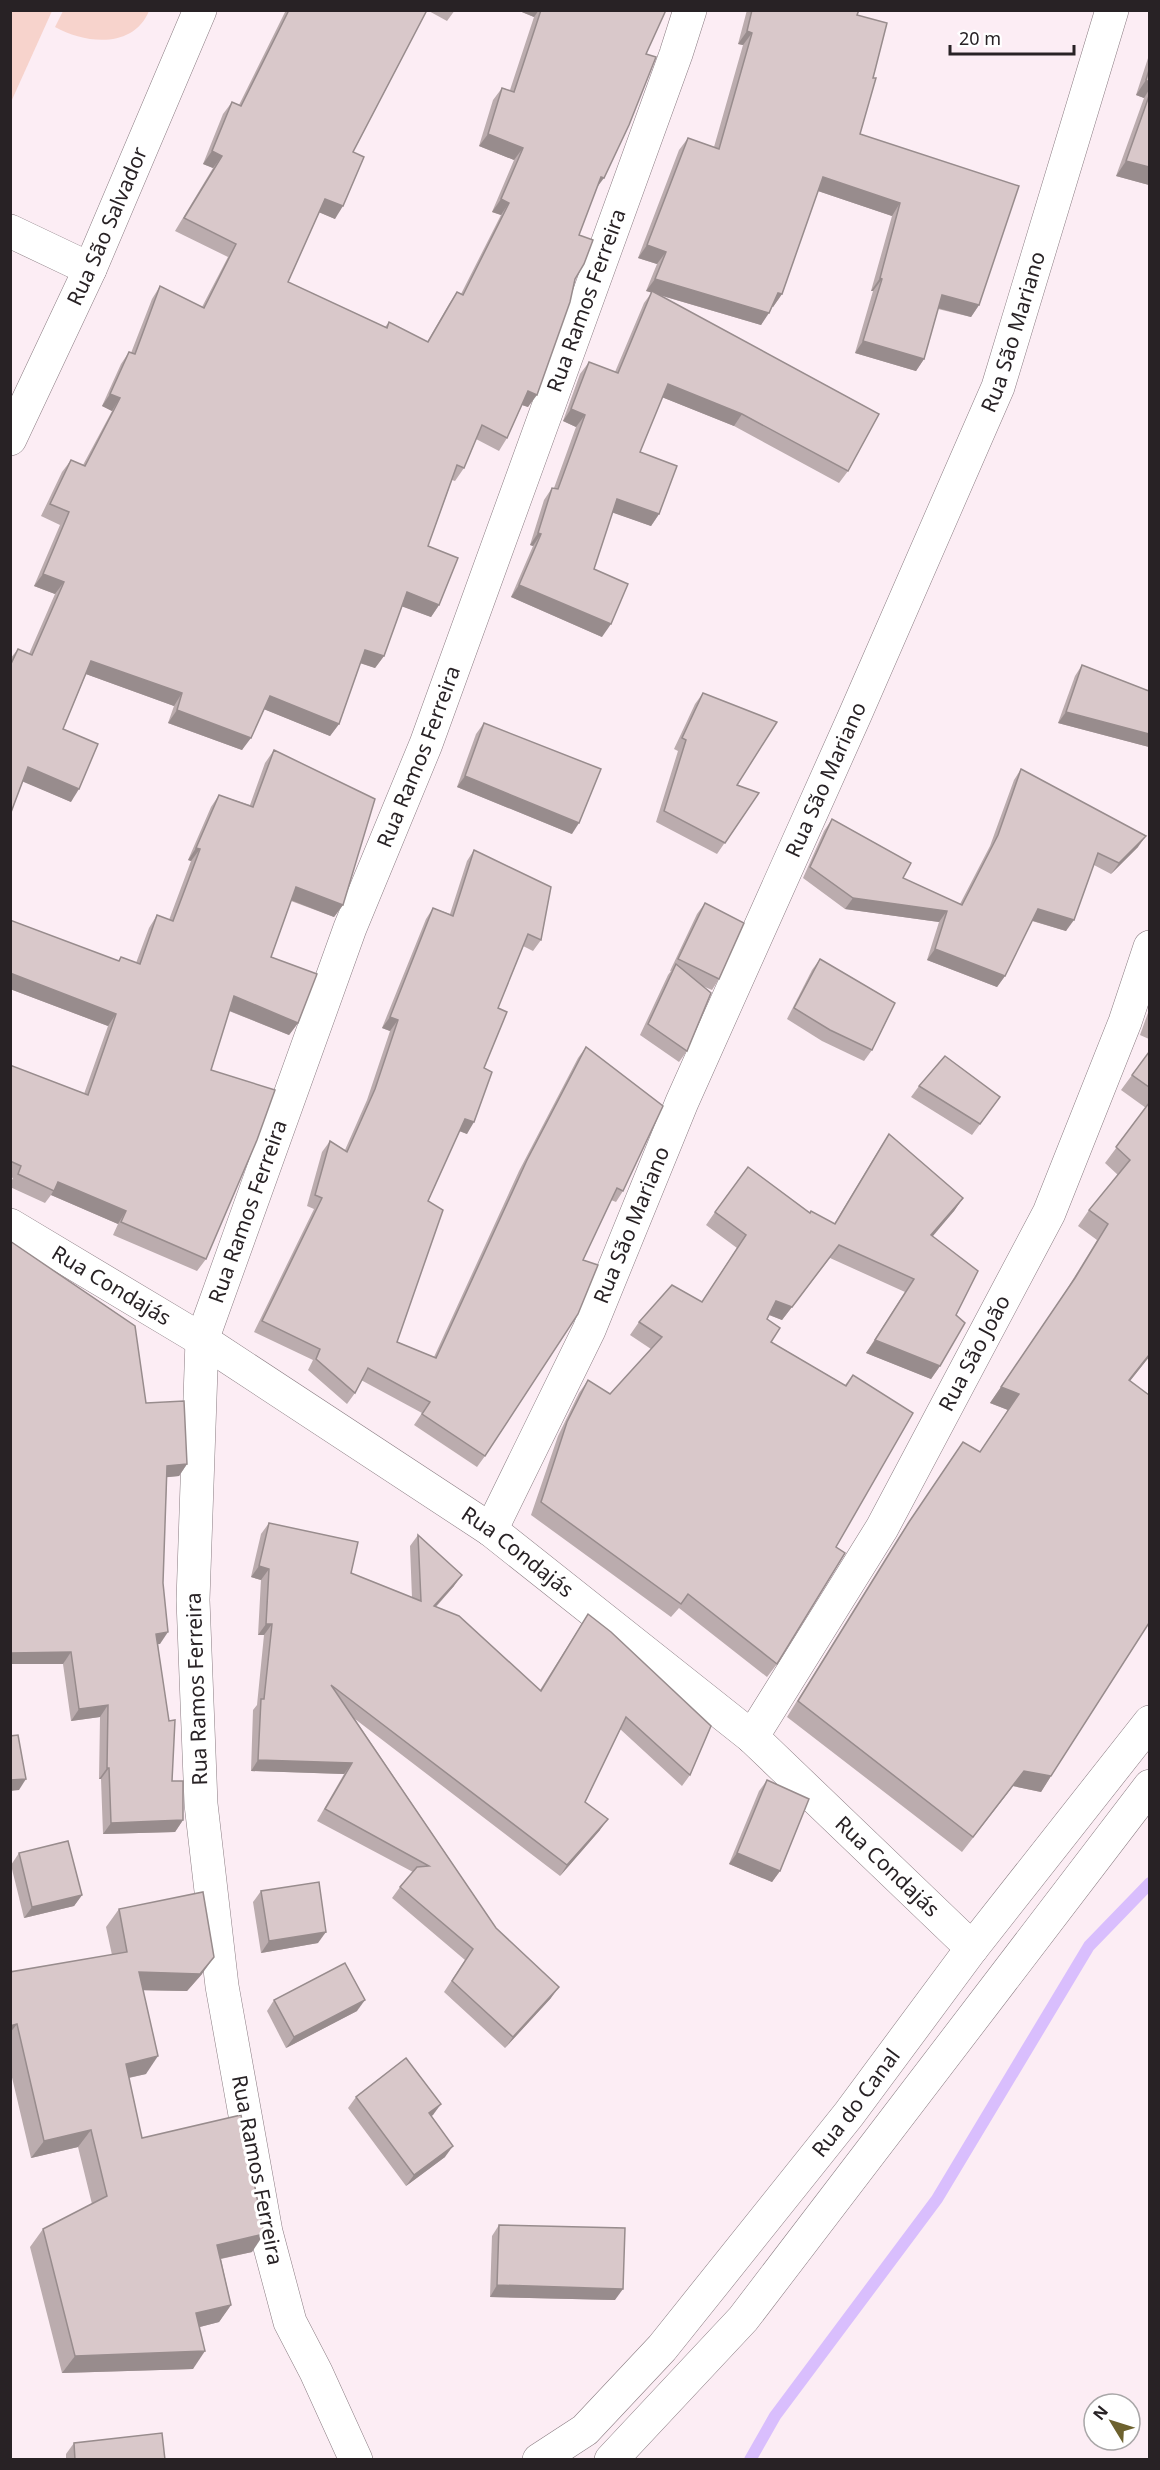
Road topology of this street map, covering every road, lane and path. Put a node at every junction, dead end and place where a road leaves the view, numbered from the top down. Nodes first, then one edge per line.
1 (200, 10) edge
2 (690, 10) edge
3 (1112, 10) edge
4 (10, 231) edge
5 (90, 269) junction
6 (10, 439) edge
7 (1149, 947) edge
8 (10, 1225) edge
9 (202, 1340) junction
10 (491, 1530) junction
11 (1149, 1722) edge
12 (752, 1737) junction
13 (1149, 1786) edge
14 (972, 1948) junction
15 (356, 2460) edge
16 (538, 2460) edge
17 (610, 2460) edge

1 - 5 street, Rua São Salvador
2 - 9 street, Rua Ramos Ferreira
3 - 10 street, Rua São Mariano
4 - 5 street
5 - 6 street, Rua São Salvador
7 - 12 street, Rua São João
8 - 9 street, Rua Condajás
9 - 10 street, Rua Condajás
9 - 15 street, Rua Ramos Ferreira
10 - 12 street, Rua Condajás
11 - 14 street, Rua do Canal
12 - 14 street, Rua Condajás
13 - 17 street, Rua do Canal
14 - 16 street, Rua do Canal

